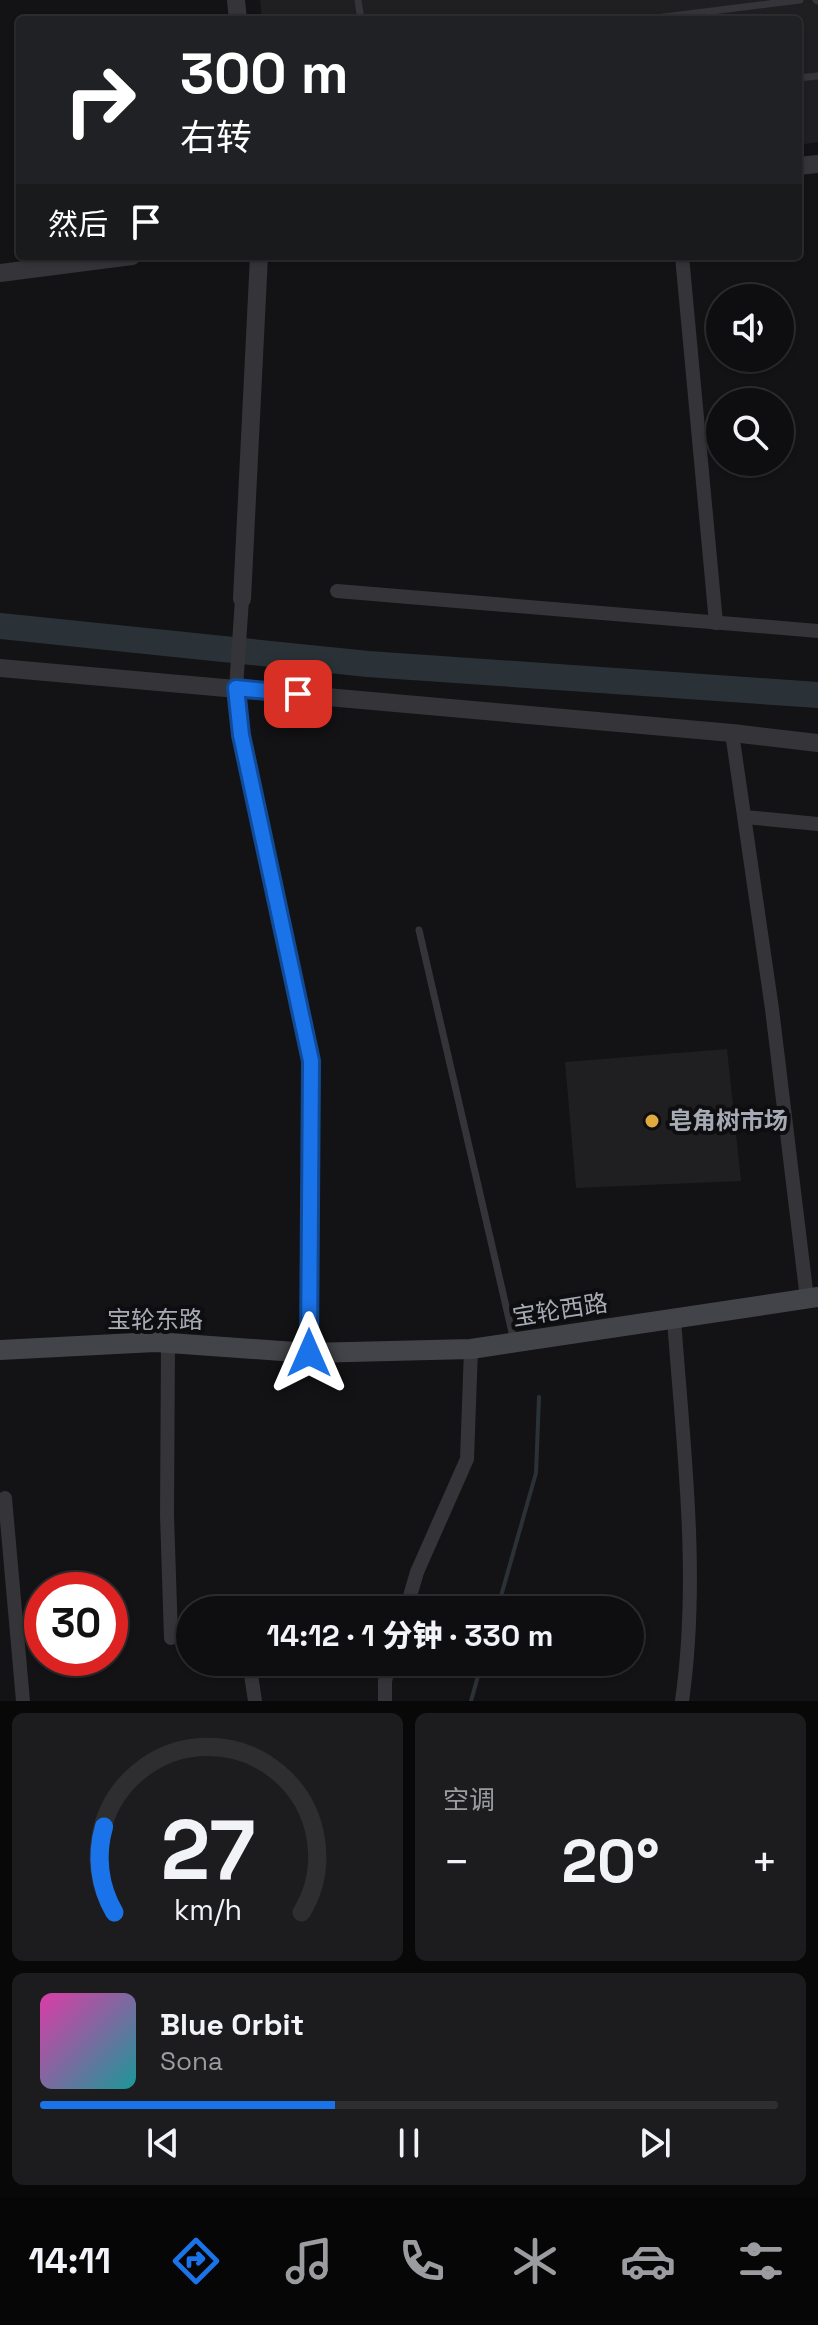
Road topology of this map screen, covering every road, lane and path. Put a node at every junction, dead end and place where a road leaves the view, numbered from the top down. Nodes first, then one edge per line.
1 (800, 0) edge
2 (672, 16) edge
3 (101, 260) edge
4 (259, 260) edge
5 (682, 260) edge
6 (0, 273) edge
7 (337, 591) dead end
8 (242, 599) joint
9 (716, 623) junction
10 (818, 631) edge
11 (0, 668) edge
12 (236, 679) junction
13 (732, 733) junction
14 (818, 743) edge
15 (745, 817) junction
16 (818, 824) edge
17 (419, 930) dead end
18 (813, 1298) edge
19 (674, 1319) junction
20 (168, 1343) junction
21 (515, 1343) junction
22 (471, 1349) junction
23 (0, 1350) edge
24 (309, 1353) junction
25 (5, 1498) dead end
26 (410, 1596) edge
27 (171, 1638) dead end
28 (251, 1676) edge
29 (387, 1676) edge
30 (23, 1701) edge
31 (255, 1701) edge
32 (385, 1701) edge
33 (682, 1701) edge

1 - 2 lane
3 - 6 street
4 - 8 street
5 - 9 street
7 - 9 street
8 - 12 street
9 - 10 street
11 - 12 street
12 - 13 street
12 - 24 street
13 - 14 street
13 - 15 street
15 - 16 street
15 - 18 street
17 - 21 lane
18 - 19 main road, 宝轮西路
19 - 21 main road, 宝轮西路
19 - 33 street
20 - 23 main road, 宝轮东路
20 - 24 main road, 宝轮东路
20 - 27 street
21 - 22 main road, 宝轮西路
22 - 24 main road, 宝轮西路
22 - 26 street
25 - 30 street
28 - 31 street
29 - 32 street

